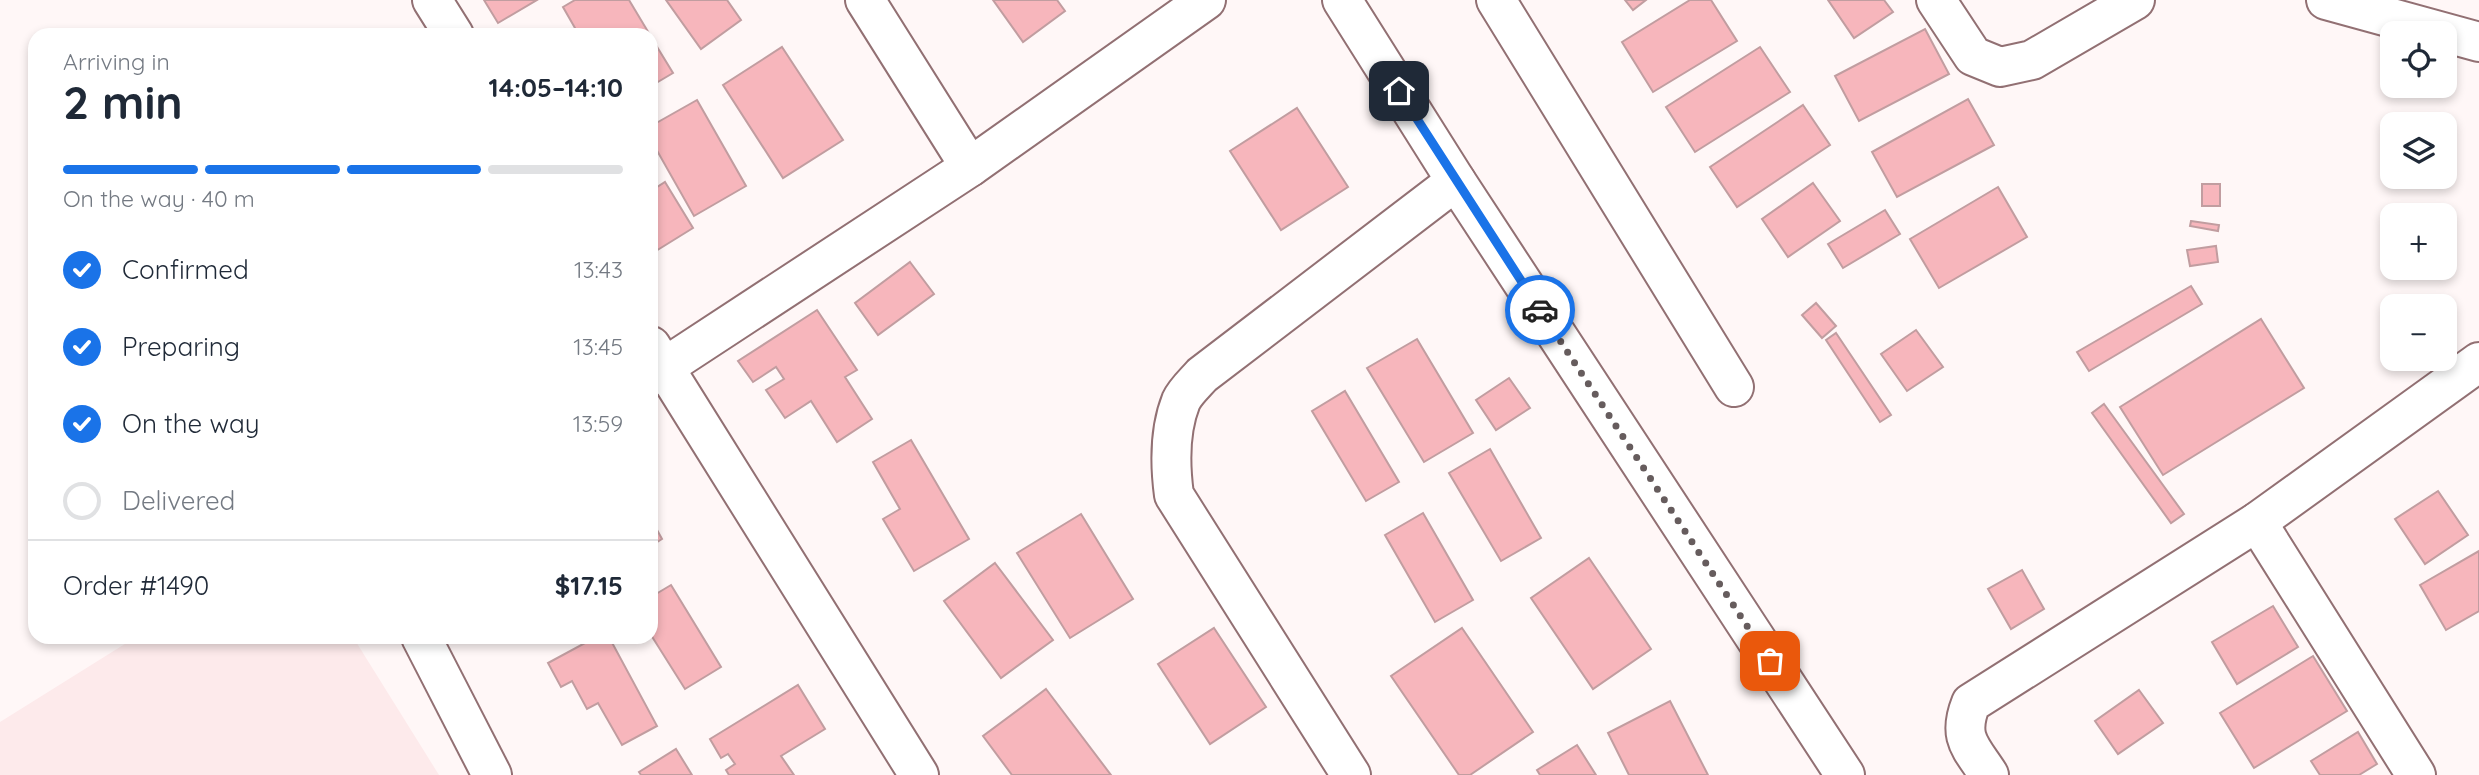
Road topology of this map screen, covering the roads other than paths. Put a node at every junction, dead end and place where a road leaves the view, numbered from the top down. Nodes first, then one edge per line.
1 (432, 0) edge
2 (865, 0) edge
3 (1206, 0) edge
4 (1342, 0) edge
5 (1496, 0) edge
6 (1936, 0) edge
7 (2135, 0) edge
8 (2326, 0) edge
9 (450, 28) edge
10 (2479, 42) edge
11 (970, 167) junction
12 (1455, 181) junction
13 (658, 362) edge
14 (2479, 362) edge
15 (658, 366) edge
16 (1734, 387) dead end
17 (2257, 522) junction
18 (425, 644) edge
19 (492, 775) edge
20 (919, 775) edge
21 (1351, 775) edge
22 (1845, 775) edge
23 (1989, 775) edge
24 (2416, 775) edge

1 - 9 street
2 - 11 street
3 - 11 street
4 - 12 street
5 - 16 street
6 - 7 street
8 - 10 street
11 - 13 street
12 - 21 street
12 - 22 street
14 - 17 street
15 - 20 street
17 - 23 street
17 - 24 street
18 - 19 street

